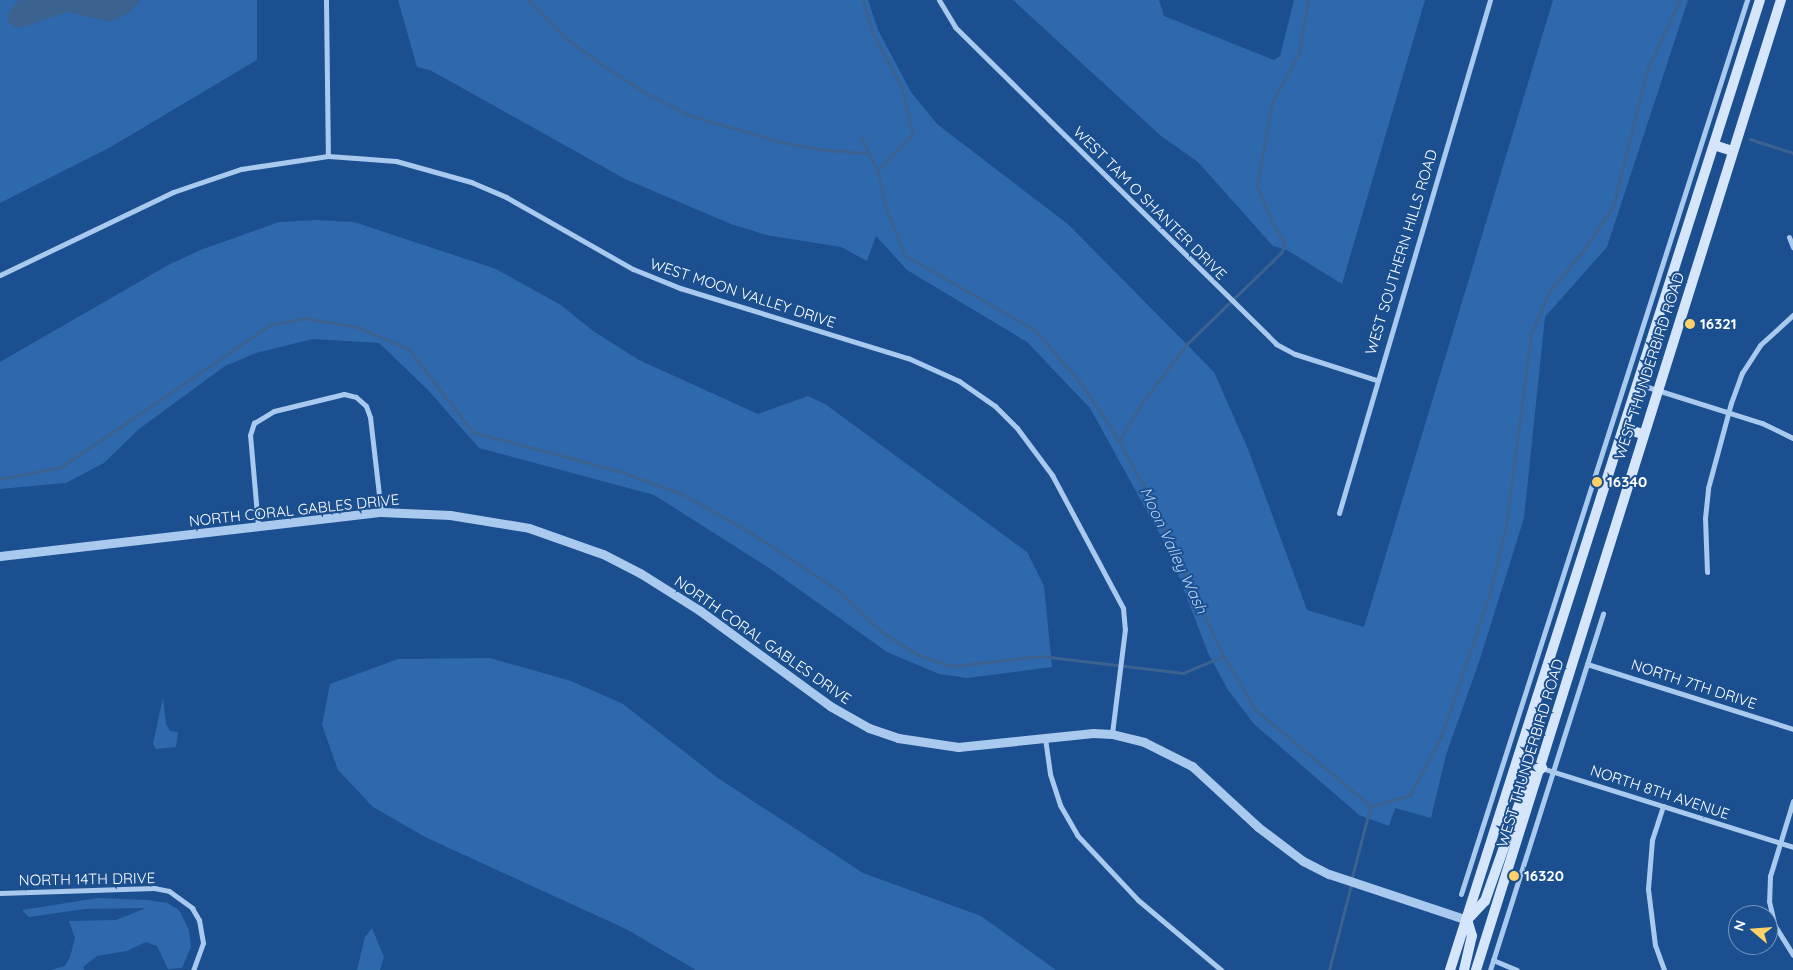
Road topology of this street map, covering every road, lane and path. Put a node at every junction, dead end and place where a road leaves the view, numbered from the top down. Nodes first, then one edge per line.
1 (326, 0) edge
2 (939, 0) edge
3 (1490, 0) edge
4 (1747, 0) edge
5 (1760, 0) edge
6 (1781, 0) edge
7 (1714, 145) junction
8 (1733, 151) junction
9 (328, 156) junction
10 (1789, 237) dead end
11 (1793, 247) edge
12 (0, 275) edge
13 (1793, 315) edge
14 (1376, 380) junction
15 (1638, 384) junction
16 (1658, 390) junction
17 (1728, 411) junction
18 (1611, 424) junction
19 (1624, 428) junction
20 (1643, 434) junction
21 (1793, 438) edge
22 (381, 512) junction
23 (1339, 513) dead end
24 (258, 526) junction
25 (0, 556) edge
26 (1706, 572) dead end
27 (1603, 613) dead end
28 (1587, 664) junction
29 (1793, 729) edge
30 (1112, 734) junction
31 (1045, 738) junction
32 (1519, 761) junction
33 (1542, 768) junction
34 (1553, 771) junction
35 (1793, 800) edge
36 (1663, 806) junction
37 (1780, 843) junction
38 (1793, 847) edge
39 (1476, 848) junction
40 (1489, 852) junction
41 (0, 893) edge
42 (1461, 894) dead end
43 (1467, 920) junction
44 (1793, 955) edge
45 (1493, 960) junction
46 (194, 970) edge
47 (1221, 970) edge
48 (1450, 970) edge
49 (1464, 970) edge
50 (1476, 970) edge
51 (1490, 970) edge
52 (1517, 970) edge
53 (1664, 970) edge

1 - 9 street
2 - 14 street, WEST TAM O SHANTER DRIVE
3 - 14 street, WEST SOUTHERN HILLS ROAD
4 - 18 street, WEST THUNDERBIRD ROAD
5 - 7 main road, WEST THUNDERBIRD ROAD
6 - 8 main road, WEST THUNDERBIRD ROAD
7 - 8 main road
7 - 15 main road, WEST THUNDERBIRD ROAD
8 - 16 main road, WEST THUNDERBIRD ROAD
9 - 12 street, WEST MOON VALLEY DRIVE
9 - 30 street, WEST MOON VALLEY DRIVE
10 - 11 street
13 - 17 street
14 - 23 street, WEST SOUTHERN HILLS ROAD
15 - 16 street
15 - 19 main road, WEST THUNDERBIRD ROAD
16 - 17 street
16 - 20 main road, WEST THUNDERBIRD ROAD
17 - 21 street
17 - 26 street
18 - 19 street, WEST THUNDERBIRD ROAD
18 - 39 street, WEST THUNDERBIRD ROAD
19 - 20 main road
19 - 32 main road, WEST THUNDERBIRD ROAD
20 - 33 main road, WEST THUNDERBIRD ROAD
22 - 24 street, NORTH CORAL GABLES DRIVE
22 - 24 street
22 - 31 street, NORTH CORAL GABLES DRIVE
24 - 25 street, NORTH CORAL GABLES DRIVE
27 - 28 street, WEST THUNDERBIRD ROAD
28 - 29 street, NORTH 7TH DRIVE
28 - 34 street, WEST THUNDERBIRD ROAD
30 - 31 street, NORTH CORAL GABLES DRIVE
30 - 43 street, NORTH CORAL GABLES DRIVE
31 - 47 street
32 - 33 street, NORTH 8TH AVENUE
32 - 40 main road, WEST THUNDERBIRD ROAD
33 - 34 street, NORTH 8TH AVENUE
33 - 43 main road
33 - 50 main road, WEST THUNDERBIRD ROAD
34 - 36 street, NORTH 8TH AVENUE
34 - 45 street, WEST THUNDERBIRD ROAD
35 - 37 street
36 - 37 street, NORTH 8TH AVENUE
36 - 53 street
37 - 38 street, NORTH 8TH AVENUE
37 - 44 street
39 - 40 street, WEST THUNDERBIRD ROAD
39 - 42 street, WEST THUNDERBIRD ROAD
40 - 43 main road, WEST THUNDERBIRD ROAD
41 - 46 street, NORTH 14TH DRIVE
43 - 48 main road, WEST THUNDERBIRD ROAD
43 - 49 main road
45 - 51 street, WEST THUNDERBIRD ROAD
45 - 52 street

